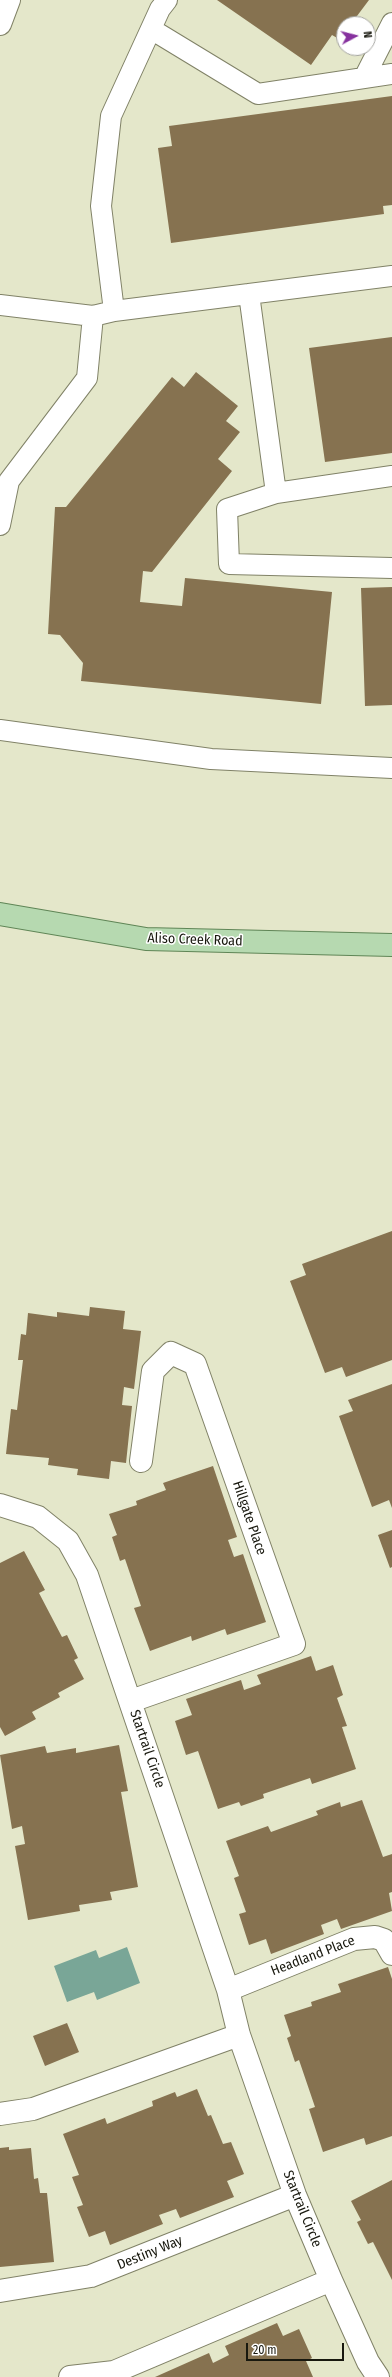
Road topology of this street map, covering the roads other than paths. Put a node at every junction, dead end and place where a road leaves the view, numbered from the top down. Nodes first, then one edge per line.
1 (9, 0) edge
2 (166, 0) edge
3 (392, 23) edge
4 (0, 24) edge
5 (151, 29) junction
6 (392, 74) edge
7 (364, 78) junction
8 (392, 276) edge
9 (249, 294) junction
10 (0, 305) edge
11 (114, 311) junction
12 (93, 316) junction
13 (392, 476) edge
14 (276, 493) junction
15 (0, 525) edge
16 (392, 568) edge
17 (0, 730) edge
18 (392, 768) edge
19 (0, 914) edge
20 (392, 945) edge
21 (141, 1461) dead end
22 (0, 1506) edge
23 (131, 1701) junction
24 (392, 1954) edge
25 (228, 1990) junction
26 (239, 2035) junction
27 (0, 2114) edge
28 (295, 2195) junction
29 (331, 2280) junction
30 (0, 2291) edge
31 (70, 2377) edge
32 (378, 2377) edge

1 - 4 street
2 - 5 lane
3 - 7 lane
5 - 7 lane
5 - 11 lane
6 - 7 lane
8 - 9 lane
9 - 11 lane
9 - 14 lane
10 - 12 lane
11 - 12 lane
12 - 15 lane
13 - 14 lane
14 - 16 lane
17 - 18 lane
19 - 20 main road, Aliso Creek Road
21 - 23 street, Hillgate Place
22 - 23 street, Startrail Circle
23 - 25 street, Startrail Circle
24 - 25 street, Headland Place
25 - 26 street, Startrail Circle
26 - 27 street
26 - 28 street, Startrail Circle
28 - 29 street, Startrail Circle
28 - 30 street, Destiny Way
29 - 31 street
29 - 32 street, Startrail Circle

